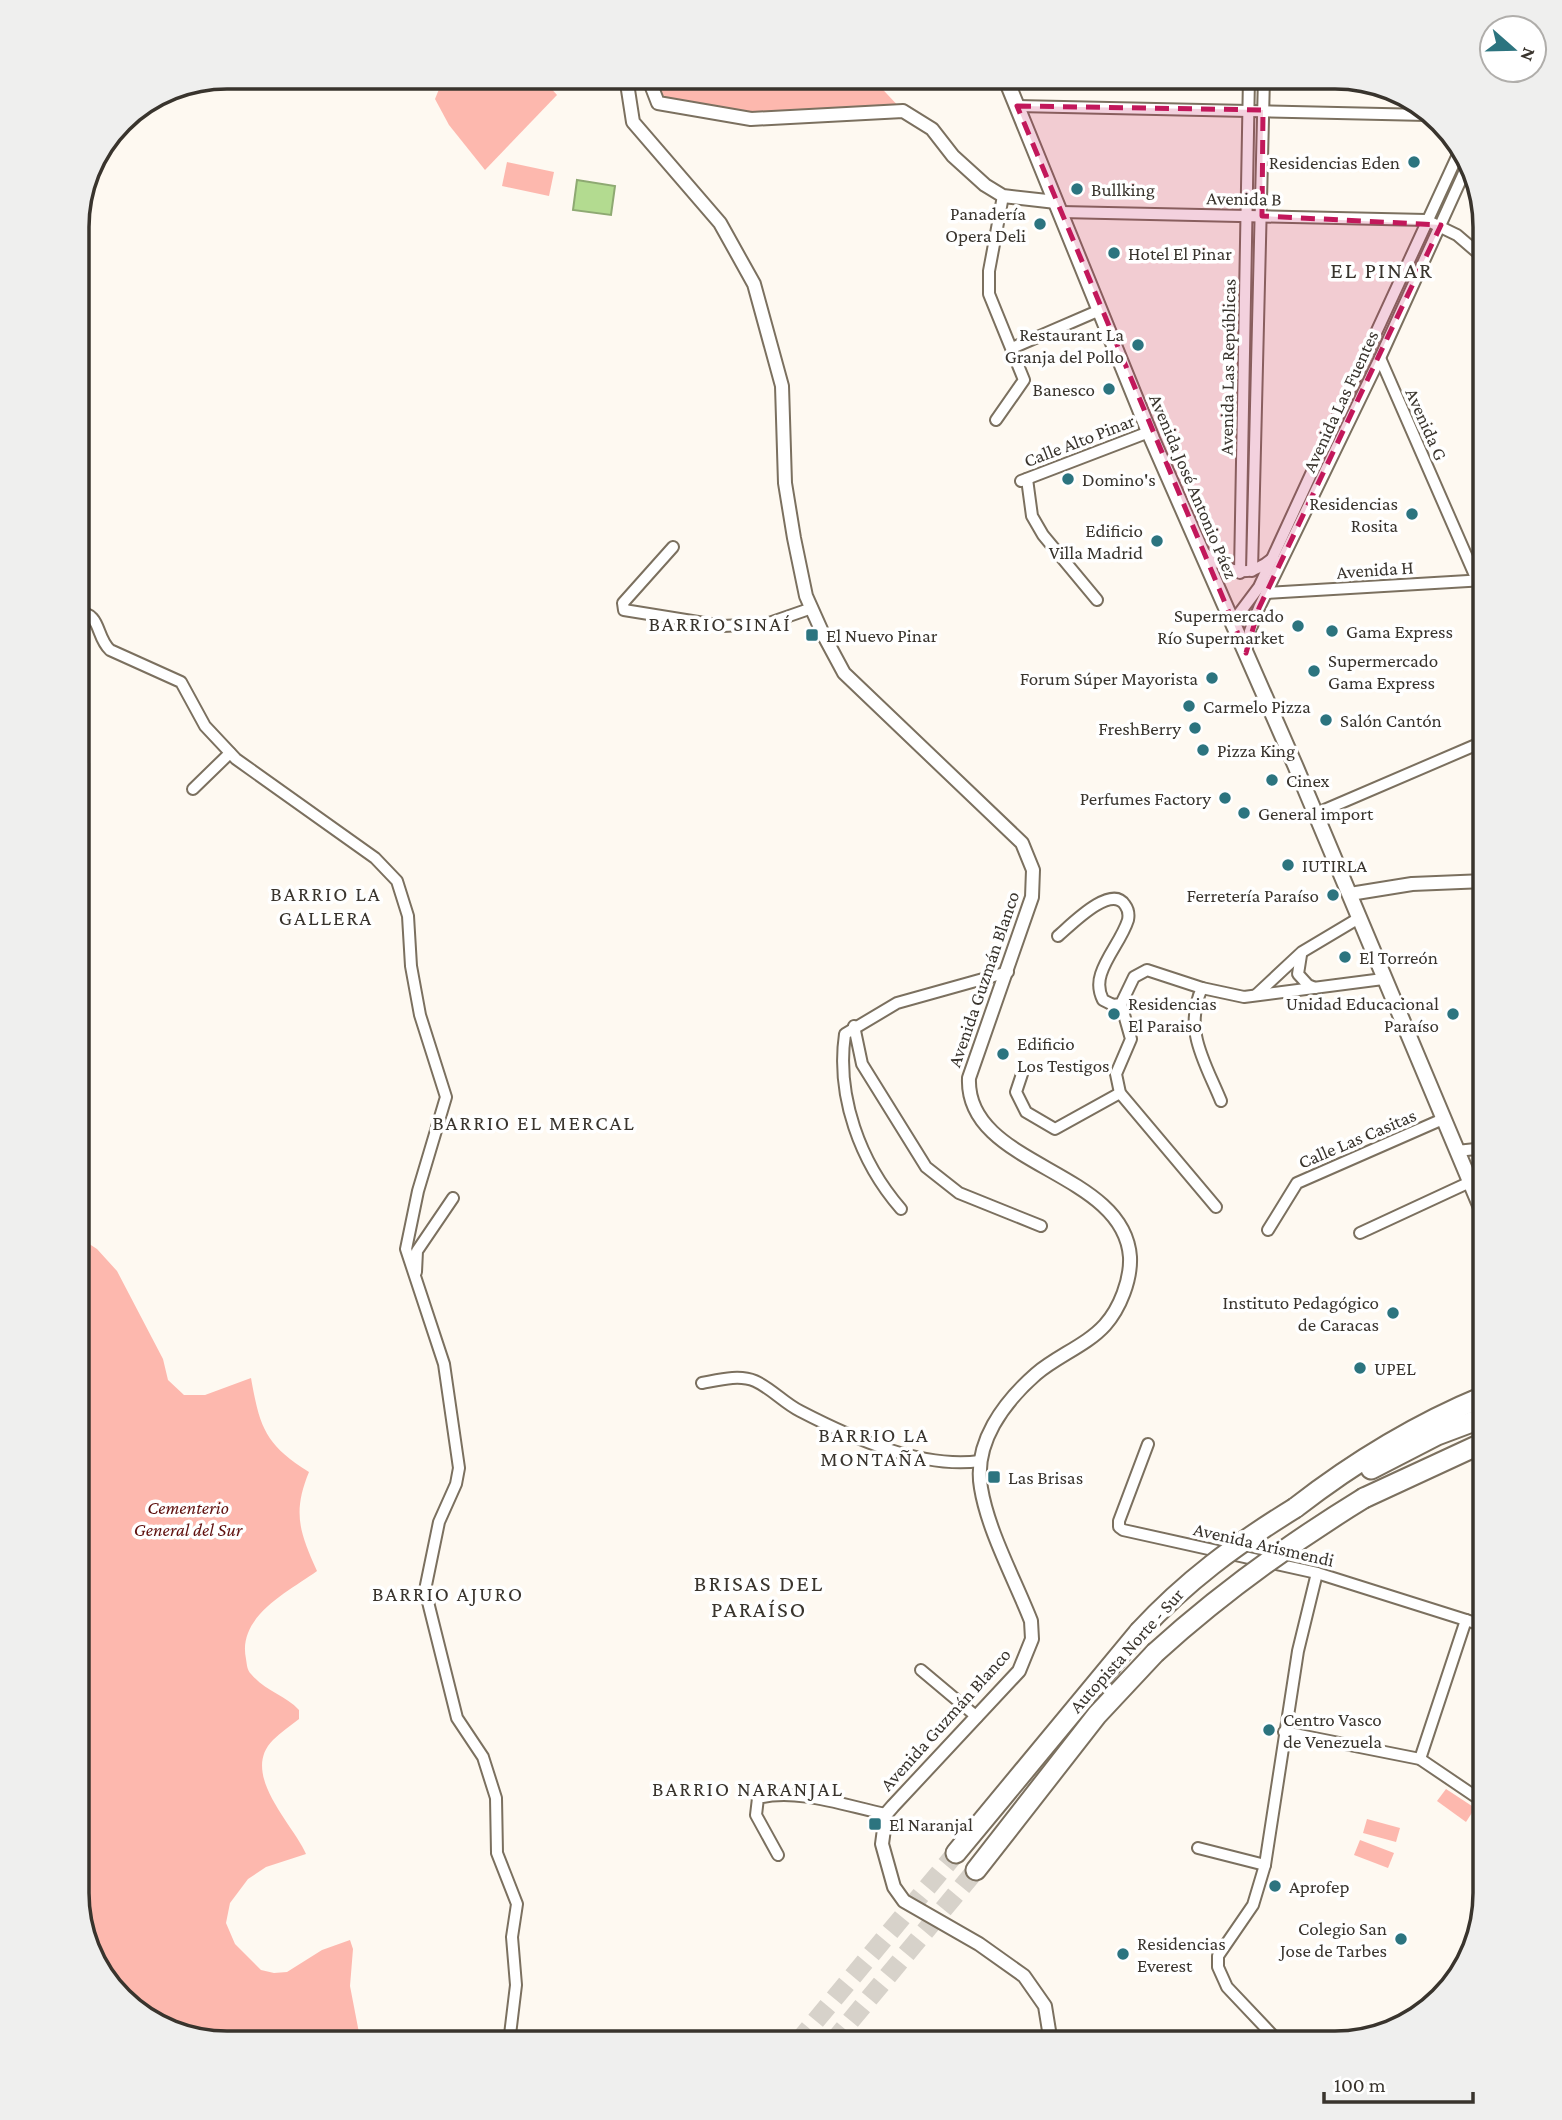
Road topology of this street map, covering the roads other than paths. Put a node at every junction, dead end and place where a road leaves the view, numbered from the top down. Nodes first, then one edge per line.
1 (628, 89) edge
2 (653, 89) edge
3 (1010, 90) edge
4 (1249, 90) edge
5 (1264, 90) edge
6 (1017, 106) junction
7 (1249, 109) junction
8 (1263, 110) junction
9 (1414, 115) edge
10 (1455, 160) edge
11 (1463, 176) edge
12 (1050, 184) junction
13 (1003, 196) junction
14 (1025, 199) junction
15 (1058, 207) junction
16 (1247, 216) junction
17 (1262, 216) junction
18 (1426, 220) junction
19 (1441, 225) junction
20 (1473, 250) edge
21 (1100, 310) junction
22 (1012, 348) junction
23 (1366, 352) junction
24 (1380, 358) junction
25 (996, 420) dead end
26 (1149, 432) junction
27 (673, 547) dead end
28 (1202, 551) junction
29 (1275, 556) junction
30 (1473, 562) edge
31 (1246, 572) junction
32 (1473, 580) edge
33 (1267, 593) junction
34 (1097, 600) dead end
35 (812, 608) junction
36 (90, 616) edge
37 (1232, 623) junction
38 (1246, 653) junction
39 (1473, 746) edge
40 (230, 753) junction
41 (193, 789) dead end
42 (1315, 814) junction
43 (1473, 881) edge
44 (1350, 894) junction
45 (1359, 918) junction
46 (1058, 936) dead end
47 (1302, 951) junction
48 (1007, 971) junction
49 (1383, 979) junction
50 (1202, 988) junction
51 (1315, 988) junction
52 (1256, 995) junction
53 (1121, 1004) junction
54 (854, 1026) junction
55 (1022, 1074) dead end
56 (1120, 1093) junction
57 (1221, 1101) dead end
58 (1443, 1119) junction
59 (1473, 1149) edge
60 (1457, 1151) junction
61 (1470, 1182) junction
62 (1473, 1189) edge
63 (453, 1198) dead end
64 (1216, 1207) dead end
65 (901, 1209) dead end
66 (1041, 1226) dead end
67 (1268, 1230) dead end
68 (1360, 1233) dead end
69 (422, 1302) junction
70 (702, 1383) dead end
71 (1473, 1402) edge
72 (1473, 1422) edge
73 (1148, 1444) dead end
74 (1473, 1448) edge
75 (980, 1461) junction
76 (1473, 1461) edge
77 (1364, 1498) junction
78 (1295, 1508) junction
79 (1317, 1573) junction
80 (1466, 1620) junction
81 (1473, 1622) edge
82 (922, 1670) dead end
83 (977, 1717) junction
84 (1284, 1732) junction
85 (1420, 1759) junction
86 (1473, 1795) edge
87 (886, 1814) junction
88 (1198, 1848) dead end
89 (956, 1853) tunnel mouth
90 (778, 1855) dead end
91 (1265, 1865) junction
92 (976, 1870) tunnel mouth
93 (511, 2030) edge
94 (1049, 2031) edge
95 (1269, 2031) edge

1 - 35 street, Avenida Guzmán Blanco
2 - 13 street
3 - 6 main road, Avenida José Antonio Páez
4 - 7 street, Avenida Las Repúblicas
5 - 8 street, Avenida Las Repúblicas
6 - 7 street
6 - 12 main road, Avenida José Antonio Páez
7 - 8 street
7 - 16 street, Avenida Las Repúblicas
8 - 9 street
8 - 17 street, Avenida Las Repúblicas
10 - 18 street, Avenida Las Fuentes
11 - 19 street, Avenida Las Fuentes
12 - 14 street
12 - 15 main road, Avenida José Antonio Páez
13 - 14 street
13 - 22 street
14 - 15 street
15 - 16 street, Avenida B
15 - 21 main road, Avenida José Antonio Páez
16 - 17 street, Avenida B
16 - 31 street, Avenida Las Repúblicas
17 - 18 street, Avenida B
17 - 31 street, Avenida Las Repúblicas
18 - 19 street, Avenida B
18 - 23 street, Avenida Las Fuentes
19 - 20 street, Avenida B
19 - 24 street, Avenida Las Fuentes
21 - 22 street
21 - 26 main road, Avenida José Antonio Páez
22 - 25 street
23 - 24 street
23 - 29 street, Avenida Las Fuentes
24 - 30 street, Avenida G
24 - 33 street, Avenida Las Fuentes
26 - 28 main road, Avenida José Antonio Páez
26 - 34 street, Calle Alto Pinar
27 - 35 street
28 - 31 street
28 - 37 main road, Avenida José Antonio Páez
29 - 31 street
29 - 37 street, Avenida Las Fuentes
32 - 33 street, Avenida H
33 - 38 street, Avenida Las Fuentes
35 - 48 street, Avenida Guzmán Blanco
36 - 40 street
37 - 38 main road, Avenida José Antonio Páez
38 - 42 main road, Avenida José Antonio Páez
39 - 42 street
40 - 41 street
40 - 69 street
42 - 44 main road, Avenida José Antonio Páez
43 - 44 street
44 - 45 main road, Avenida José Antonio Páez
45 - 47 street
45 - 49 main road, Avenida José Antonio Páez
46 - 53 street
47 - 51 street
47 - 52 street
48 - 54 street
48 - 75 street, Avenida Guzmán Blanco
49 - 51 street
49 - 58 main road, Avenida José Antonio Páez
50 - 52 street
50 - 53 street
50 - 57 street
51 - 52 street
53 - 56 street
54 - 65 street
54 - 66 street
55 - 56 street
56 - 64 street
58 - 60 main road, Avenida José Antonio Páez
58 - 67 street, Calle Las Casitas
59 - 60 street
60 - 61 main road, Avenida José Antonio Páez
61 - 62 main road, Avenida José Antonio Páez
61 - 68 street
63 - 69 street
69 - 93 street
70 - 75 street
71 - 78 highway
72 - 78 highway, Autopista Norte - Sur
73 - 79 street, Avenida Arismendi
74 - 77 highway, Autopista Norte - Sur
75 - 83 street, Avenida Guzmán Blanco
76 - 77 highway
77 - 92 highway, Autopista Norte - Sur, bridge
78 - 89 highway, Autopista Norte - Sur, bridge
79 - 80 street, Avenida Arismendi
79 - 84 street
80 - 81 street, Avenida Arismendi
80 - 85 street
82 - 83 street
83 - 87 street, Avenida Guzmán Blanco
84 - 85 street
84 - 91 street
85 - 86 street
87 - 90 street
87 - 94 street, Avenida Guzmán Blanco
88 - 91 street
91 - 95 street

